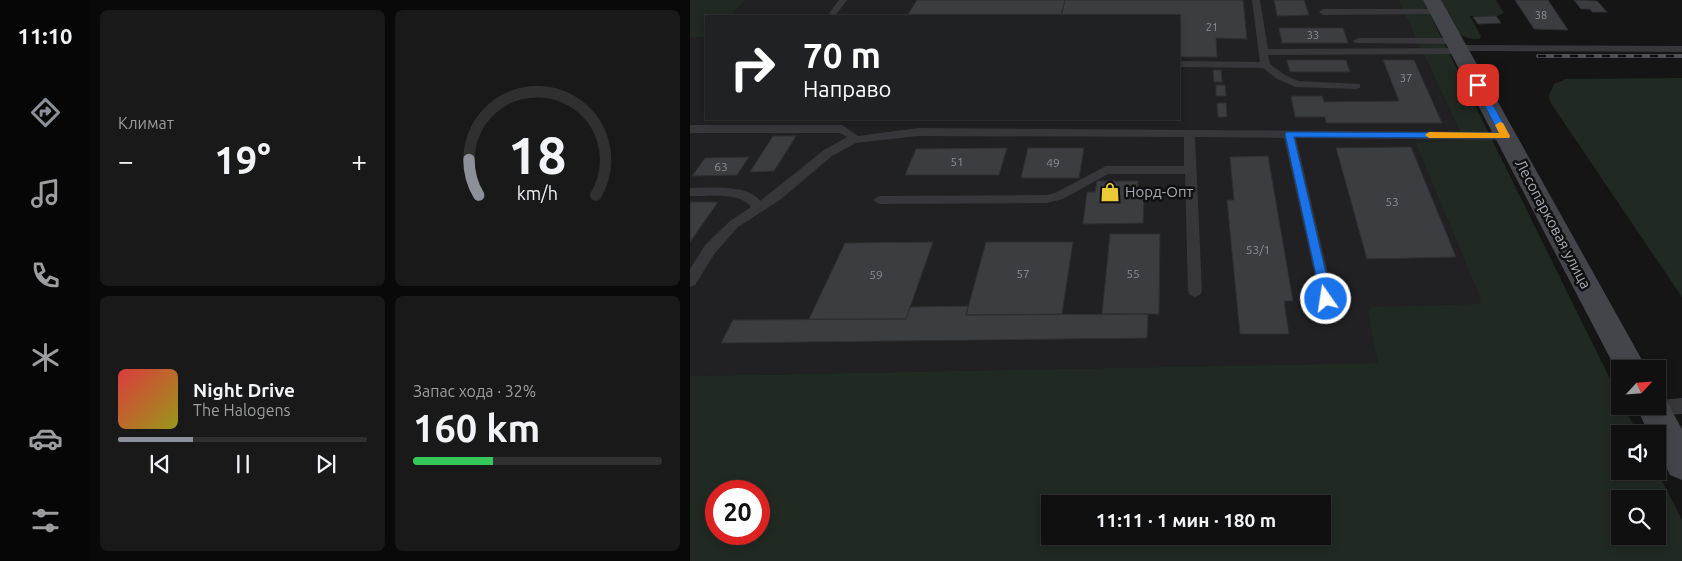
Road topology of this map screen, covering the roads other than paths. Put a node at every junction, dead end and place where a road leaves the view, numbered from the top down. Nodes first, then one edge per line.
1 (843, 0) edge
2 (1256, 0) edge
3 (1435, 6) edge
4 (1323, 12) dead end
5 (832, 15) edge
6 (1358, 41) dead end
7 (1458, 47) junction
8 (1682, 49) edge
9 (1263, 52) junction
10 (1180, 64) edge
11 (1265, 64) junction
12 (1356, 86) dead end
13 (690, 129) edge
14 (1189, 134) junction
15 (1289, 134) junction
16 (1506, 136) junction
17 (853, 140) junction
18 (1190, 170) junction
19 (690, 192) edge
20 (879, 200) dead end
21 (759, 209) junction
22 (690, 281) edge
23 (1195, 291) dead end
24 (1326, 299) dead end
25 (1627, 360) edge
26 (1665, 415) edge
27 (1682, 463) edge

1 - 5 lane
2 - 9 lane
3 - 4 lane
3 - 7 street, Лесопарковая улица
6 - 7 lane
7 - 8 lane
7 - 9 lane
7 - 16 street, Лесопарковая улица
9 - 11 lane
10 - 11 lane
11 - 12 lane
13 - 17 lane
14 - 15 lane
14 - 17 lane
14 - 18 lane
15 - 16 lane
15 - 24 lane
16 - 25 street, Лесопарковая улица
17 - 21 lane
18 - 20 lane
18 - 23 lane
19 - 21 lane
21 - 22 lane
26 - 27 street

